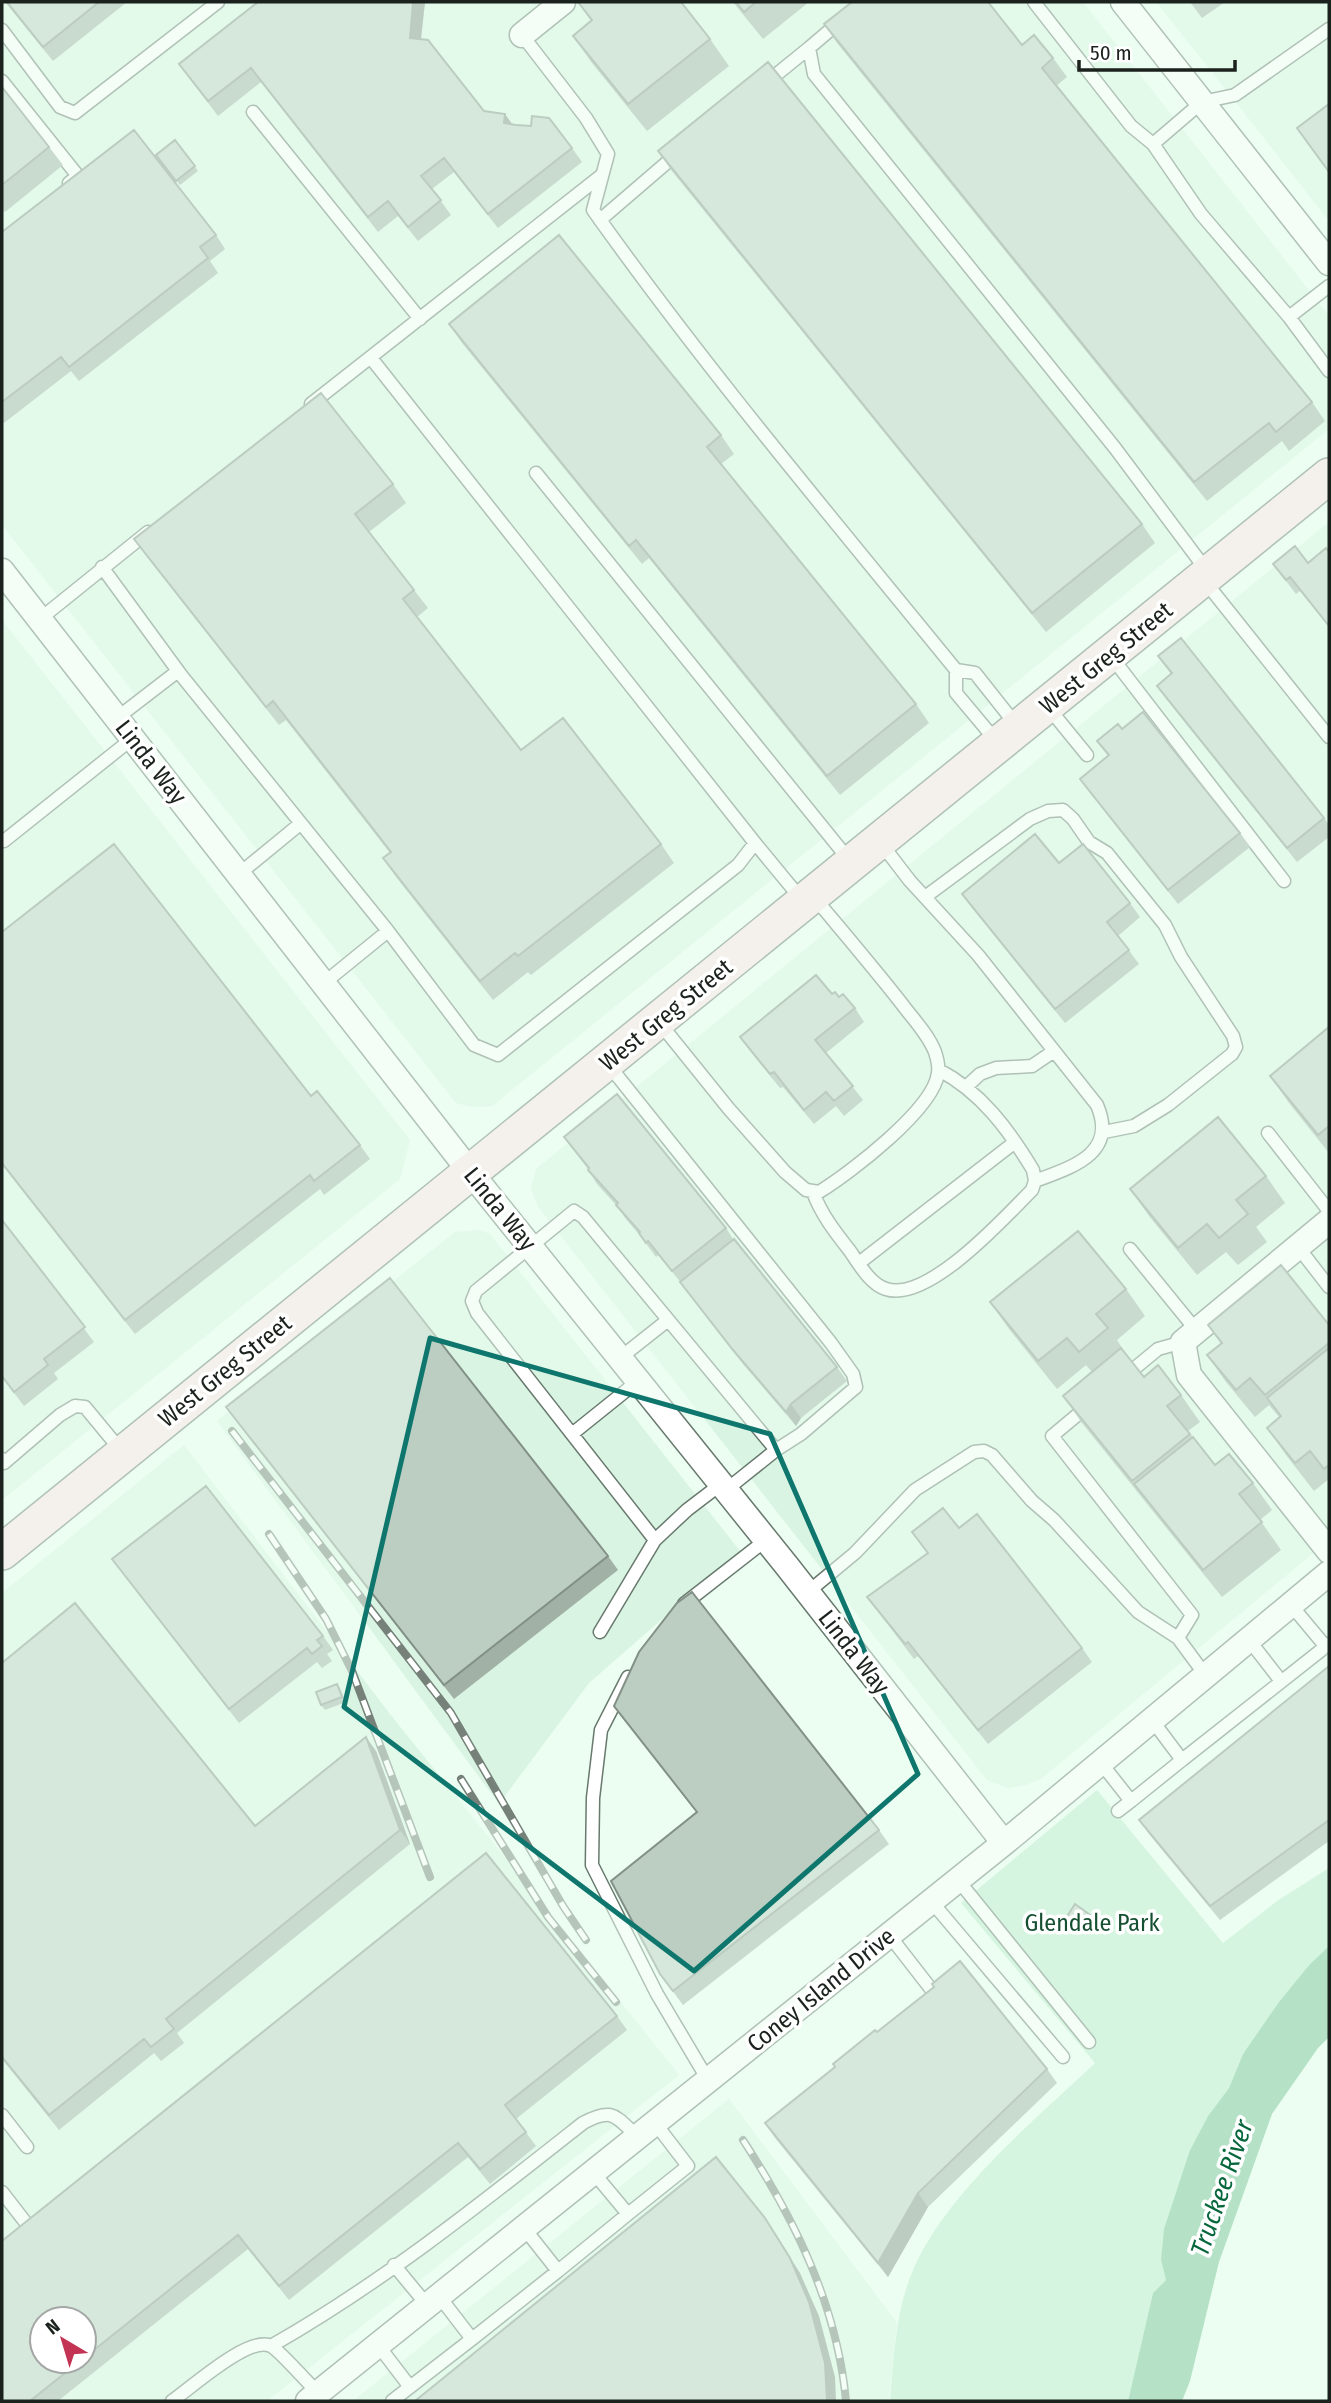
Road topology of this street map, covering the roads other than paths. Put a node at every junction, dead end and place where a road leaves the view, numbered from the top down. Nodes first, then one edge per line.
1 (218, 2) edge
2 (563, 2) edge
3 (863, 2) edge
4 (1034, 2) edge
5 (1123, 2) edge
6 (1329, 29) edge
7 (2, 30) edge
8 (522, 35) joint
9 (809, 48) junction
10 (2, 81) edge
11 (756, 91) edge
12 (1202, 102) junction
13 (253, 113) dead end
14 (692, 142) edge
15 (1153, 144) junction
16 (602, 175) junction
17 (56, 193) edge
18 (600, 220) junction
19 (1329, 263) edge
20 (1329, 286) edge
21 (1289, 317) junction
22 (420, 319) junction
23 (371, 358) junction
24 (1329, 371) edge
25 (305, 409) edge
26 (536, 473) dead end
27 (1329, 477) edge
28 (156, 525) edge
29 (102, 567) junction
30 (2, 571) edge
31 (1206, 577) junction
32 (40, 619) junction
33 (1109, 655) junction
34 (956, 670) junction
35 (178, 671) junction
36 (1047, 706) junction
37 (117, 718) junction
38 (1009, 736) junction
39 (1329, 737) edge
40 (133, 738) junction
41 (1087, 755) dead end
42 (300, 824) junction
43 (4, 841) dead end
44 (880, 841) junction
45 (755, 843) junction
46 (852, 864) junction
47 (239, 874) junction
48 (1284, 881) dead end
49 (925, 897) junction
50 (808, 899) junction
51 (388, 930) junction
52 (324, 983) junction
53 (658, 1021) junction
54 (1054, 1051) junction
55 (607, 1062) junction
56 (939, 1070) junction
57 (966, 1087) junction
58 (1104, 1132) junction
59 (1268, 1133) dead end
60 (1015, 1142) junction
61 (471, 1173) junction
62 (1035, 1181) junction
63 (813, 1192) junction
64 (1329, 1211) edge
65 (1329, 1221) edge
66 (530, 1247) junction
67 (1298, 1247) junction
68 (1130, 1248) dead end
69 (859, 1263) junction
70 (1329, 1287) edge
71 (668, 1320) junction
72 (1189, 1336) junction
73 (620, 1358) junction
74 (638, 1381) junction
75 (1116, 1384) edge
76 (1095, 1401) edge
77 (572, 1434) junction
78 (776, 1450) junction
79 (124, 1453) junction
80 (2, 1460) edge
81 (724, 1487) junction
82 (655, 1540) junction
83 (766, 1540) junction
84 (2, 1552) edge
85 (1329, 1568) edge
86 (808, 1592) junction
87 (1291, 1605) junction
88 (675, 1611) edge
89 (600, 1632) dead end
90 (1178, 1638) junction
91 (1249, 1640) junction
92 (1328, 1646) edge
93 (634, 1665) edge
94 (1206, 1676) junction
95 (1281, 1681) junction
96 (1153, 1720) junction
97 (1182, 1760) junction
98 (1101, 1763) junction
99 (1130, 1801) junction
100 (1118, 1811) dead end
101 (1004, 1843) junction
102 (958, 1880) junction
103 (931, 1901) junction
104 (889, 1935) junction
105 (947, 1991) edge
106 (1089, 2042) dead end
107 (1063, 2057) dead end
108 (708, 2080) junction
109 (2, 2115) edge
110 (647, 2130) junction
111 (27, 2147) dead end
112 (593, 2172) junction
113 (2, 2192) edge
114 (628, 2214) junction
115 (27, 2223) edge
116 (524, 2228) junction
117 (394, 2265) junction
118 (558, 2271) junction
119 (433, 2301) junction
120 (472, 2339) junction
121 (378, 2345) junction
122 (271, 2346) junction
123 (410, 2387) junction
124 (313, 2397) edge
125 (172, 2401) edge
126 (392, 2401) edge

1 - 7 lane
2 - 8 street
3 - 9 lane
4 - 15 lane
5 - 12 street
6 - 12 lane
8 - 16 lane
9 - 11 lane
9 - 31 lane
10 - 17 lane
12 - 15 lane
12 - 19 street
13 - 22 lane
14 - 18 lane
15 - 21 lane
16 - 18 lane
16 - 22 lane
18 - 34 lane
20 - 21 lane
21 - 24 lane
22 - 23 lane
23 - 25 lane
23 - 45 lane
26 - 46 lane
27 - 31 main road, West Greg Street
28 - 29 lane
29 - 32 lane
29 - 35 lane
30 - 32 street, Linda Way
31 - 33 main road, West Greg Street
31 - 39 lane
32 - 37 street, Linda Way
33 - 36 main road, West Greg Street
33 - 48 lane
34 - 38 lane
34 - 38 lane
35 - 37 lane
35 - 42 lane
36 - 38 main road, West Greg Street
36 - 41 lane
37 - 40 street, Linda Way
38 - 44 main road, West Greg Street
40 - 43 lane
40 - 47 street, Linda Way
42 - 47 lane
42 - 51 lane
44 - 46 main road, West Greg Street
44 - 49 lane
45 - 50 lane
45 - 51 lane
46 - 50 main road, West Greg Street
47 - 52 street, Linda Way
49 - 54 lane
49 - 58 lane
50 - 53 main road, West Greg Street
50 - 56 lane
51 - 52 lane
52 - 61 street, Linda Way
53 - 55 main road, West Greg Street
53 - 63 lane
54 - 57 lane
54 - 58 lane
55 - 61 main road, West Greg Street
55 - 78 lane
56 - 57 lane
56 - 63 lane
57 - 60 lane
58 - 62 lane
59 - 64 lane
60 - 62 lane
60 - 69 lane
61 - 66 street, Linda Way
61 - 79 main road, West Greg Street
62 - 69 lane
63 - 69 lane
65 - 67 street
66 - 71 lane
66 - 73 street, Linda Way
66 - 77 lane
67 - 70 lane
67 - 72 street
68 - 72 lane
71 - 73 lane
71 - 78 lane
72 - 75 lane
72 - 85 street
73 - 74 street, Linda Way
74 - 77 lane
74 - 81 street, Linda Way
76 - 90 lane
77 - 82 lane
78 - 81 lane
79 - 80 lane
79 - 84 main road, West Greg Street
81 - 82 lane
81 - 83 street, Linda Way
82 - 89 lane
83 - 86 street, Linda Way
83 - 88 lane
85 - 87 street, Coney Island Drive
86 - 90 lane
86 - 101 street, Linda Way
87 - 91 street, Coney Island Drive
87 - 92 lane
90 - 94 lane
91 - 94 street, Coney Island Drive
91 - 95 lane
92 - 95 lane
93 - 108 lane
94 - 96 street, Coney Island Drive
95 - 97 lane
96 - 97 lane
96 - 98 street, Coney Island Drive
97 - 99 lane
98 - 99 lane
98 - 101 street, Coney Island Drive
99 - 100 lane
101 - 102 street, Coney Island Drive
102 - 103 street, Coney Island Drive
102 - 106 lane
103 - 104 street, Coney Island Drive
103 - 107 lane
104 - 105 lane
104 - 108 street, Coney Island Drive
108 - 110 street, Coney Island Drive
109 - 111 lane
110 - 112 street, Coney Island Drive
110 - 114 lane
110 - 117 lane
112 - 114 lane
112 - 116 street, Coney Island Drive
113 - 115 lane
114 - 118 lane
116 - 118 lane
116 - 119 street, Coney Island Drive
117 - 119 lane
117 - 122 lane
118 - 120 lane
119 - 120 lane
119 - 121 street, Coney Island Drive
120 - 123 lane
121 - 123 lane
121 - 124 street, Coney Island Drive
122 - 124 lane
122 - 125 lane
123 - 126 lane

